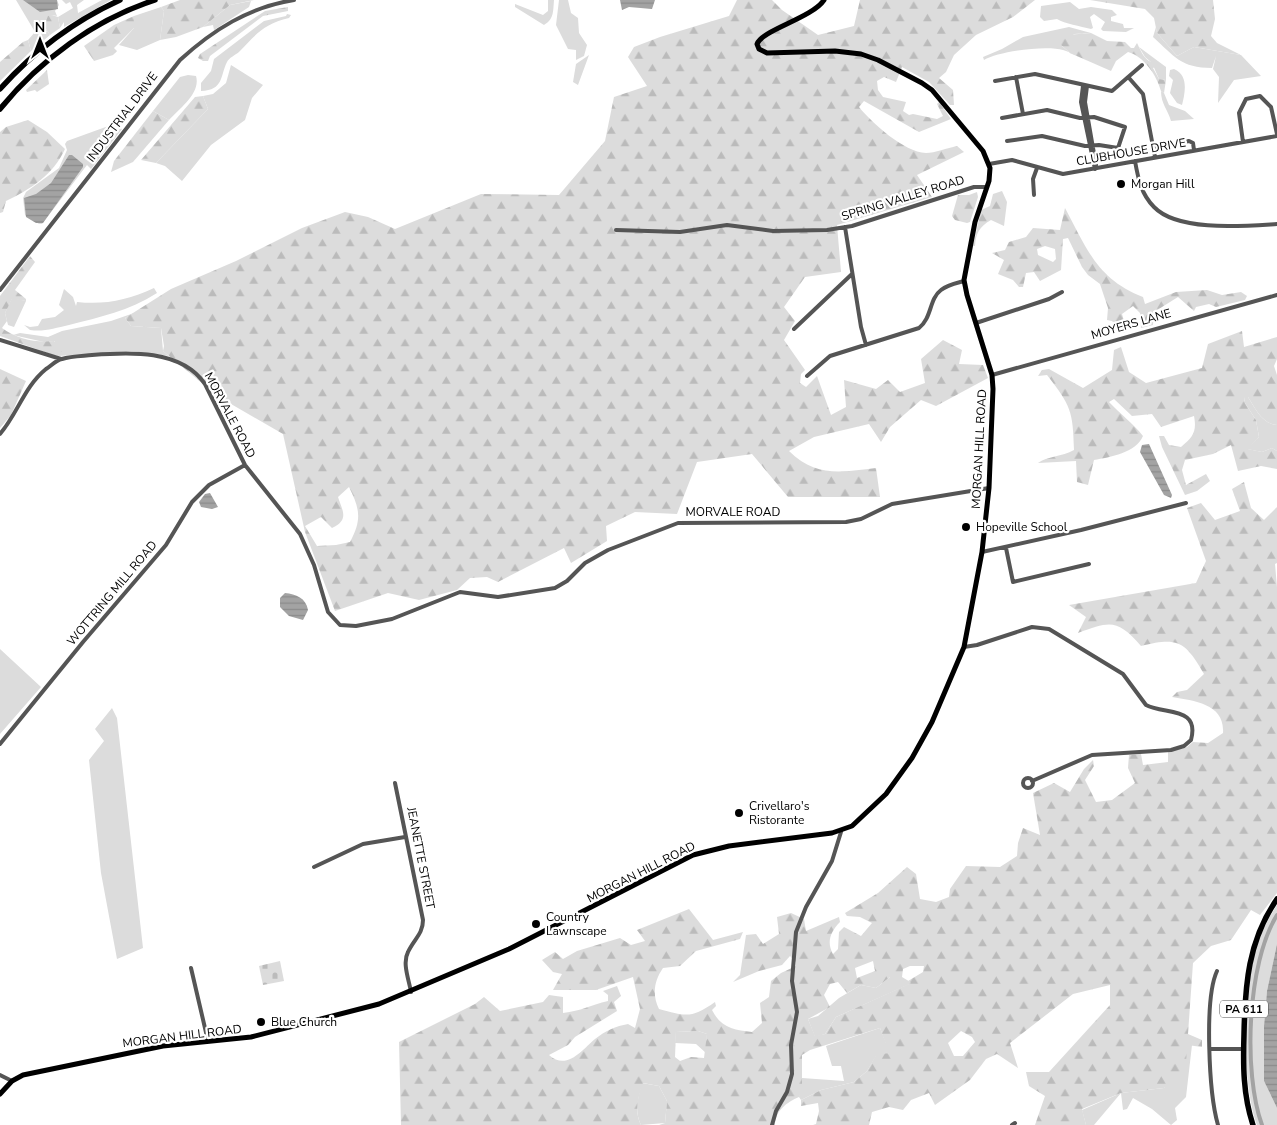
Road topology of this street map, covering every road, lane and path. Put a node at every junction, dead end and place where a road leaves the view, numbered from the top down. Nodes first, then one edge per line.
1 (120, 0) edge
2 (155, 0) edge
3 (294, 0) edge
4 (824, 0) edge
5 (1142, 66) dead end
6 (1016, 77) junction
7 (1129, 78) junction
8 (996, 81) dead end
9 (1085, 86) junction
10 (0, 89) edge
11 (0, 109) edge
12 (1023, 114) junction
13 (1086, 117) junction
14 (1002, 118) dead end
15 (1277, 135) edge
16 (1007, 140) dead end
17 (1243, 142) junction
18 (1091, 146) junction
19 (1153, 148) junction
20 (1194, 150) junction
21 (1155, 157) junction
22 (1135, 161) junction
23 (989, 164) junction
24 (1036, 168) junction
25 (1094, 169) junction
26 (987, 187) junction
27 (1034, 195) dead end
28 (1277, 224) edge
29 (845, 227) junction
30 (616, 230) dead end
31 (852, 274) junction
32 (964, 281) junction
33 (0, 290) edge
34 (1062, 292) dead end
35 (1277, 295) edge
36 (976, 323) junction
37 (794, 329) dead end
38 (0, 340) edge
39 (866, 345) junction
40 (61, 359) junction
41 (992, 375) junction
42 (807, 376) dead end
43 (0, 434) edge
44 (245, 465) junction
45 (989, 488) junction
46 (1186, 503) dead end
47 (1006, 548) junction
48 (982, 552) junction
49 (1089, 564) dead end
50 (964, 647) junction
51 (0, 744) edge
52 (1032, 781) dead end
53 (395, 783) dead end
54 (841, 832) junction
55 (406, 837) junction
56 (314, 867) dead end
57 (1277, 900) edge
58 (191, 968) dead end
59 (1217, 971) dead end
60 (411, 992) junction
61 (208, 1041) junction
62 (1210, 1049) junction
63 (1243, 1049) junction
64 (0, 1075) edge
65 (12, 1081) junction
66 (0, 1094) edge
67 (772, 1125) edge
68 (1218, 1125) edge
69 (1253, 1125) edge

1 - 10 highway
2 - 11 highway
3 - 33 street, INDUSTRIAL DRIVE
4 - 23 main road
5 - 7 street
6 - 8 street
6 - 9 street
6 - 12 street
7 - 9 street
7 - 19 street
9 - 13 street
12 - 13 street
12 - 14 street
13 - 18 street
13 - 18 street
15 - 17 street, CLUBHOUSE DRIVE
15 - 17 street
16 - 18 street
17 - 20 street, CLUBHOUSE DRIVE
18 - 25 street
19 - 20 street
19 - 21 street
20 - 21 street, CLUBHOUSE DRIVE
21 - 22 street, CLUBHOUSE DRIVE
22 - 25 street, CLUBHOUSE DRIVE
22 - 28 street
23 - 24 street, CLUBHOUSE DRIVE
23 - 26 main road, MORGAN HILL ROAD
24 - 25 street, CLUBHOUSE DRIVE
24 - 27 street
26 - 29 street, SPRING VALLEY ROAD
26 - 32 main road, MORGAN HILL ROAD
29 - 30 street, SPRING VALLEY ROAD
29 - 31 street
31 - 37 street
31 - 39 street
32 - 36 main road, MORGAN HILL ROAD
32 - 39 street
34 - 36 street
35 - 41 street, MOYERS LANE
36 - 41 main road, MORGAN HILL ROAD
38 - 40 street
39 - 42 street
40 - 43 street
40 - 44 street, MORVALE ROAD
41 - 45 main road, MORGAN HILL ROAD
44 - 45 street, MORVALE ROAD
44 - 51 street, WOTTRING MILL ROAD
45 - 48 main road, MORGAN HILL ROAD
46 - 47 street
47 - 48 street
47 - 49 street
48 - 50 main road, MORGAN HILL ROAD
50 - 52 street
50 - 54 main road, MORGAN HILL ROAD
53 - 55 street, JEANETTE STREET
54 - 60 main road, MORGAN HILL ROAD
54 - 67 street
55 - 56 street
55 - 60 street, JEANETTE STREET
57 - 63 highway, PA 611
58 - 61 street
59 - 62 street
60 - 61 main road, MORGAN HILL ROAD
61 - 65 main road, MORGAN HILL ROAD
62 - 63 street
62 - 68 street
63 - 69 highway, PA 611
64 - 65 street
65 - 66 main road, MORGAN HILL ROAD

